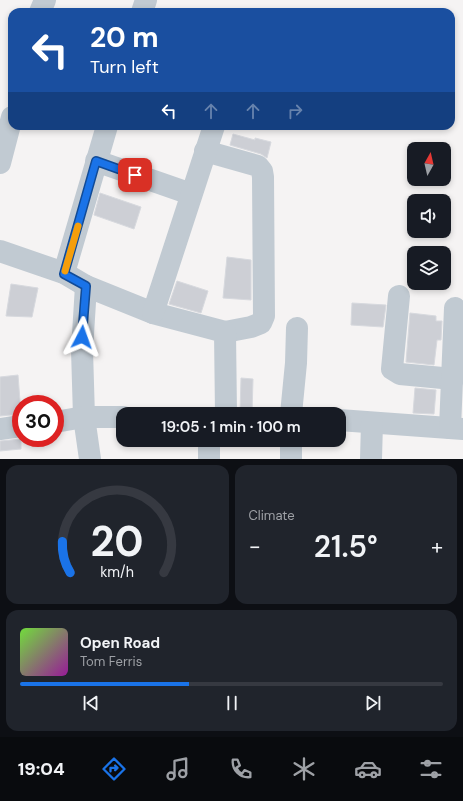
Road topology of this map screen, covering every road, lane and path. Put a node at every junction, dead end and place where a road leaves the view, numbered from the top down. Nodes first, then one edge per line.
1 (9, 130) edge
2 (106, 130) edge
3 (213, 130) edge
4 (205, 151) junction
5 (96, 161) junction
6 (0, 163) edge
7 (191, 194) junction
8 (0, 250) edge
9 (64, 274) junction
10 (86, 286) junction
11 (399, 296) dead end
12 (455, 308) dead end
13 (153, 313) junction
14 (297, 328) dead end
15 (225, 332) junction
16 (453, 379) junction
17 (226, 407) edge
18 (292, 407) edge
19 (116, 417) edge
20 (84, 418) junction
21 (64, 421) edge
22 (346, 421) edge
23 (372, 423) junction
24 (12, 427) edge
25 (456, 428) edge
26 (0, 429) edge
27 (209, 447) edge
28 (291, 447) edge
29 (90, 459) edge
30 (209, 459) edge
31 (291, 459) edge
32 (371, 459) edge

1 - 6 street
2 - 5 street
3 - 4 street
4 - 7 street
4 - 15 street
5 - 7 street
5 - 9 street
7 - 13 street
8 - 9 street
9 - 10 street
10 - 13 street
10 - 20 street
11 - 16 street
12 - 16 street
13 - 15 street
14 - 18 street
15 - 17 street
16 - 25 street
19 - 20 street
20 - 21 street
20 - 29 street
22 - 23 street
23 - 25 street
23 - 32 street
24 - 26 street
27 - 30 street
28 - 31 street

